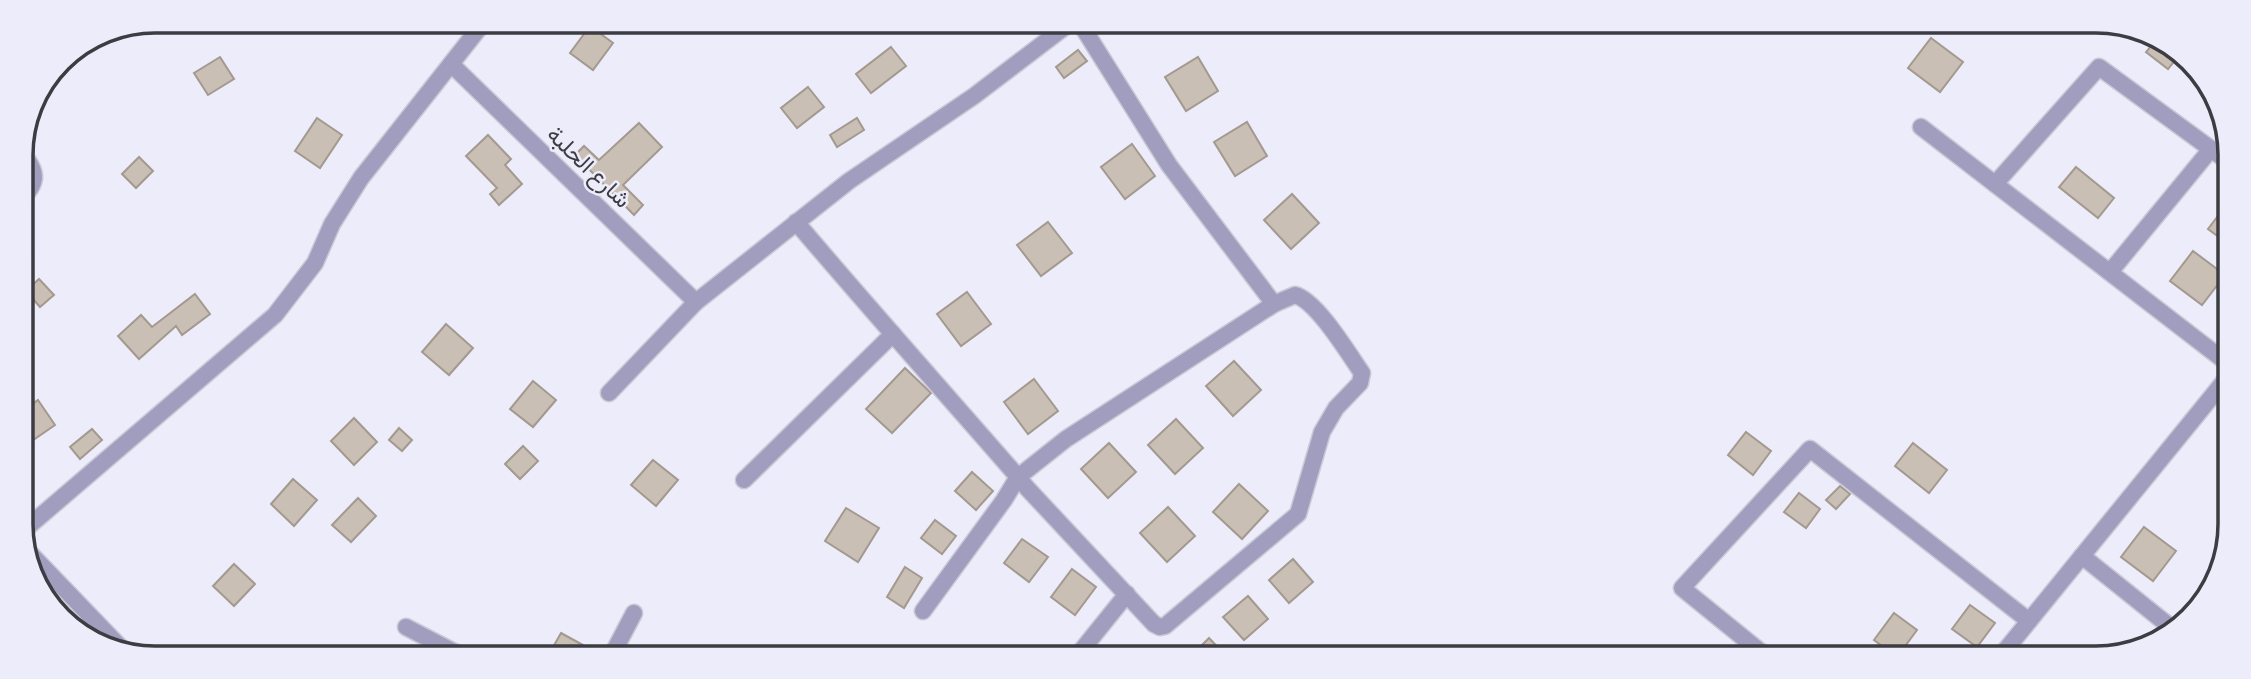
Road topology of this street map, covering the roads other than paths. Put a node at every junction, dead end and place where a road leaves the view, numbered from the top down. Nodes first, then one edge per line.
1 (475, 33) edge
2 (1057, 33) edge
3 (1086, 33) edge
4 (451, 64) junction
5 (1921, 127) dead end
6 (2211, 149) junction
7 (2218, 154) edge
8 (1995, 184) junction
9 (796, 222) junction
10 (2110, 272) junction
11 (696, 302) junction
12 (1274, 304) junction
13 (893, 334) junction
14 (2218, 356) edge
15 (2218, 389) edge
16 (609, 393) dead end
17 (1018, 477) junction
18 (744, 480) dead end
19 (33, 522) edge
20 (2082, 556) junction
21 (41, 565) edge
22 (1128, 594) junction
23 (923, 611) dead end
24 (634, 613) dead end
25 (2029, 621) junction
26 (2165, 623) edge
27 (406, 627) dead end
28 (111, 637) edge
29 (1752, 645) edge
30 (2009, 645) edge
31 (442, 646) edge
32 (616, 646) edge
33 (1086, 646) edge

1 - 4 street
2 - 9 street
3 - 12 street
4 - 11 street, شارع الحلبة
4 - 19 street
5 - 8 street
6 - 7 street
6 - 8 street
6 - 10 street
8 - 10 street
9 - 11 street
9 - 13 street
10 - 14 street
11 - 16 street
12 - 17 street
12 - 22 street
13 - 17 street
13 - 18 street
15 - 20 street
17 - 22 street
17 - 23 street
20 - 25 street
20 - 26 street
21 - 28 street
22 - 33 street
24 - 32 street
25 - 29 street
25 - 30 street
27 - 31 street

